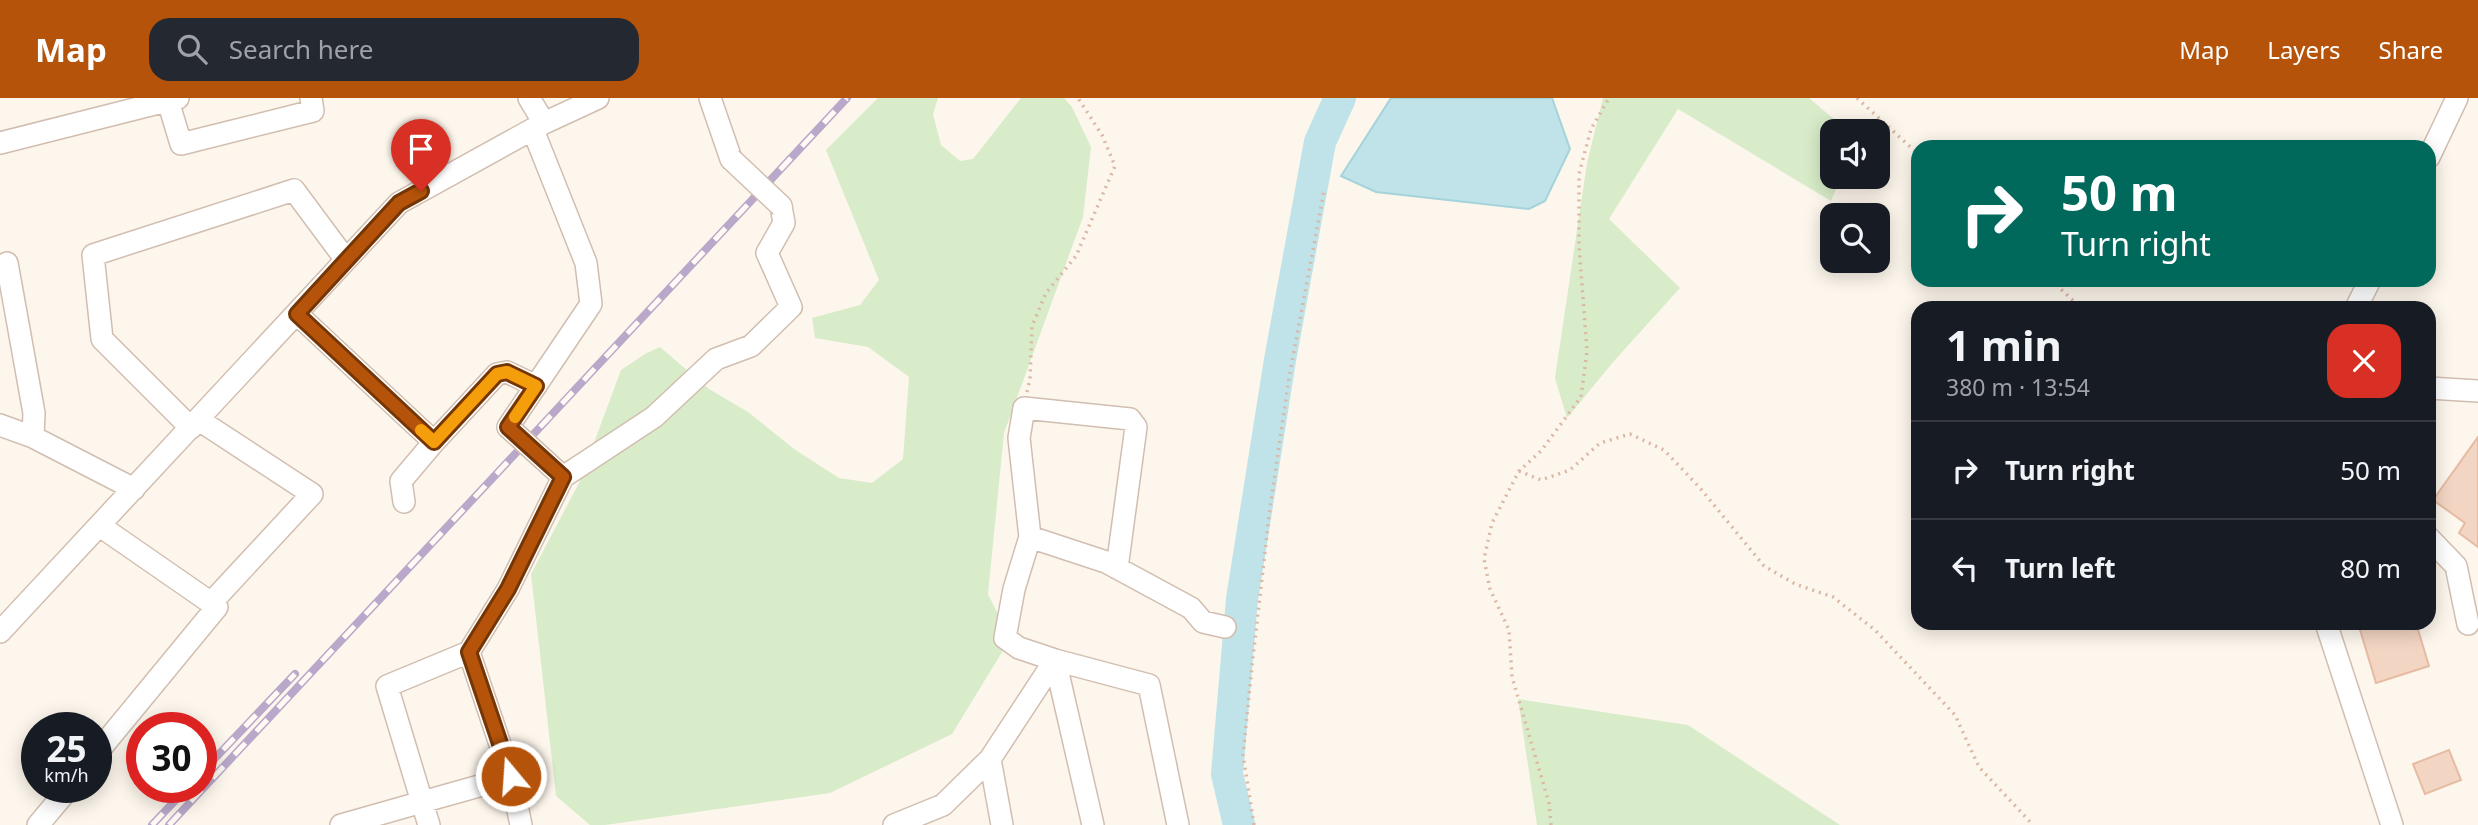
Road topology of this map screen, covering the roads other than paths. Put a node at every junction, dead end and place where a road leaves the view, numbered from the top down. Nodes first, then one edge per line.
1 (310, 98) edge
2 (529, 98) edge
3 (598, 98) edge
4 (710, 98) edge
5 (2457, 98) edge
6 (173, 99) edge
7 (538, 127) junction
8 (2436, 142) edge
9 (0, 143) edge
10 (346, 260) junction
11 (7, 263) dead end
12 (297, 314) junction
13 (536, 386) junction
14 (2436, 388) edge
15 (2478, 391) edge
16 (195, 424) junction
17 (0, 425) edge
18 (33, 437) junction
19 (434, 442) junction
20 (563, 477) junction
21 (134, 489) junction
22 (404, 502) dead end
23 (100, 526) junction
24 (1030, 537) junction
25 (2436, 545) edge
26 (1117, 568) junction
27 (211, 603) junction
28 (2468, 624) dead end
29 (1225, 627) dead end
30 (2328, 630) edge
31 (0, 632) edge
32 (469, 652) junction
33 (1055, 660) junction
34 (112, 735) edge
35 (990, 759) junction
36 (511, 776) junction
37 (422, 802) junction
38 (56, 803) edge
39 (898, 824) edge
40 (38, 825) edge
41 (341, 825) edge
42 (429, 825) edge
43 (521, 825) edge
44 (1002, 825) edge
45 (1093, 825) edge
46 (1178, 825) edge
47 (2392, 825) edge

1 - 6 street
2 - 7 street
3 - 7 street
4 - 20 street, bridge
5 - 8 street
6 - 9 street
7 - 10 street
7 - 13 street
10 - 12 street
10 - 16 street
11 - 18 street
12 - 16 street
12 - 19 street
13 - 19 street
13 - 20 street, bridge
14 - 15 street
16 - 21 street
16 - 27 street
17 - 18 street
18 - 21 street
19 - 22 street
20 - 32 street
21 - 23 street
23 - 27 street
23 - 31 street
24 - 26 street
24 - 26 street
24 - 33 street
25 - 28 street
26 - 29 street
27 - 34 street
30 - 47 street
32 - 36 street
32 - 37 street
33 - 35 street
33 - 45 street
33 - 46 street
35 - 39 street
35 - 44 street
36 - 37 street
36 - 43 street
37 - 41 street
37 - 42 street
38 - 40 street

